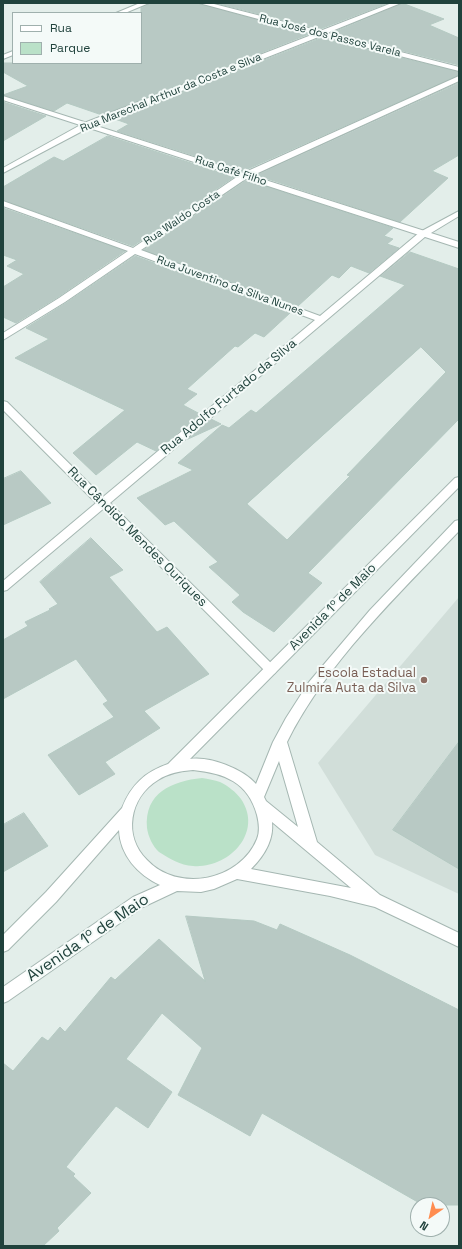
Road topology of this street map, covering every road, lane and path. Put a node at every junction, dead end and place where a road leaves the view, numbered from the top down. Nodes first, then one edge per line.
1 (146, 3) edge
2 (202, 3) edge
3 (398, 3) edge
4 (122, 12) edge
5 (320, 33) junction
6 (459, 69) edge
7 (459, 78) edge
8 (3, 98) edge
9 (87, 125) junction
10 (3, 171) edge
11 (244, 176) junction
12 (3, 203) edge
13 (459, 214) edge
14 (423, 234) junction
15 (459, 245) edge
16 (134, 251) junction
17 (321, 319) junction
18 (3, 337) edge
19 (3, 404) edge
20 (459, 481) edge
21 (102, 503) junction
22 (459, 524) edge
23 (3, 587) edge
24 (271, 670) junction
25 (280, 742) junction
26 (173, 767) junction
27 (260, 801) junction
28 (126, 812) junction
29 (311, 847) junction
30 (237, 873) junction
31 (176, 884) junction
32 (377, 901) junction
33 (459, 940) edge
34 (3, 944) edge
35 (3, 996) edge

1 - 4 street
2 - 5 street, Rua José dos Passos Varela
3 - 5 street, Rua Marechal Arthur da Costa e Silva
5 - 6 street, Rua José dos Passos Varela
5 - 9 street, Rua Marechal Arthur da Costa e Silva
7 - 11 street, Rua Waldo Costa
8 - 9 street, Rua Café Filho
9 - 10 street, Rua Marechal Arthur da Costa e Silva
9 - 11 street, Rua Café Filho
11 - 14 street, Rua Café Filho
11 - 16 street, Rua Waldo Costa
12 - 16 street, Rua Juventino da Silva Nunes
13 - 14 street, Rua Adolfo Furtado da Silva
14 - 15 street, Rua Café Filho
14 - 17 street, Rua Adolfo Furtado da Silva
16 - 17 street, Rua Juventino da Silva Nunes
16 - 18 street, Rua Waldo Costa
17 - 21 street, Rua Adolfo Furtado da Silva
19 - 21 street, Rua Cândido Mendes Ouriques
20 - 24 street, Avenida 1º de Maio
21 - 23 street, Rua Adolfo Furtado da Silva
21 - 24 street, Rua Cândido Mendes Ouriques
22 - 25 street
24 - 26 street, Avenida 1º de Maio
25 - 27 street
25 - 29 street
26 - 27 street
26 - 28 street
27 - 29 street
27 - 30 street
28 - 31 street
28 - 34 street
29 - 32 street
30 - 31 street
30 - 32 street
31 - 35 street, Avenida 1º de Maio
32 - 33 street

